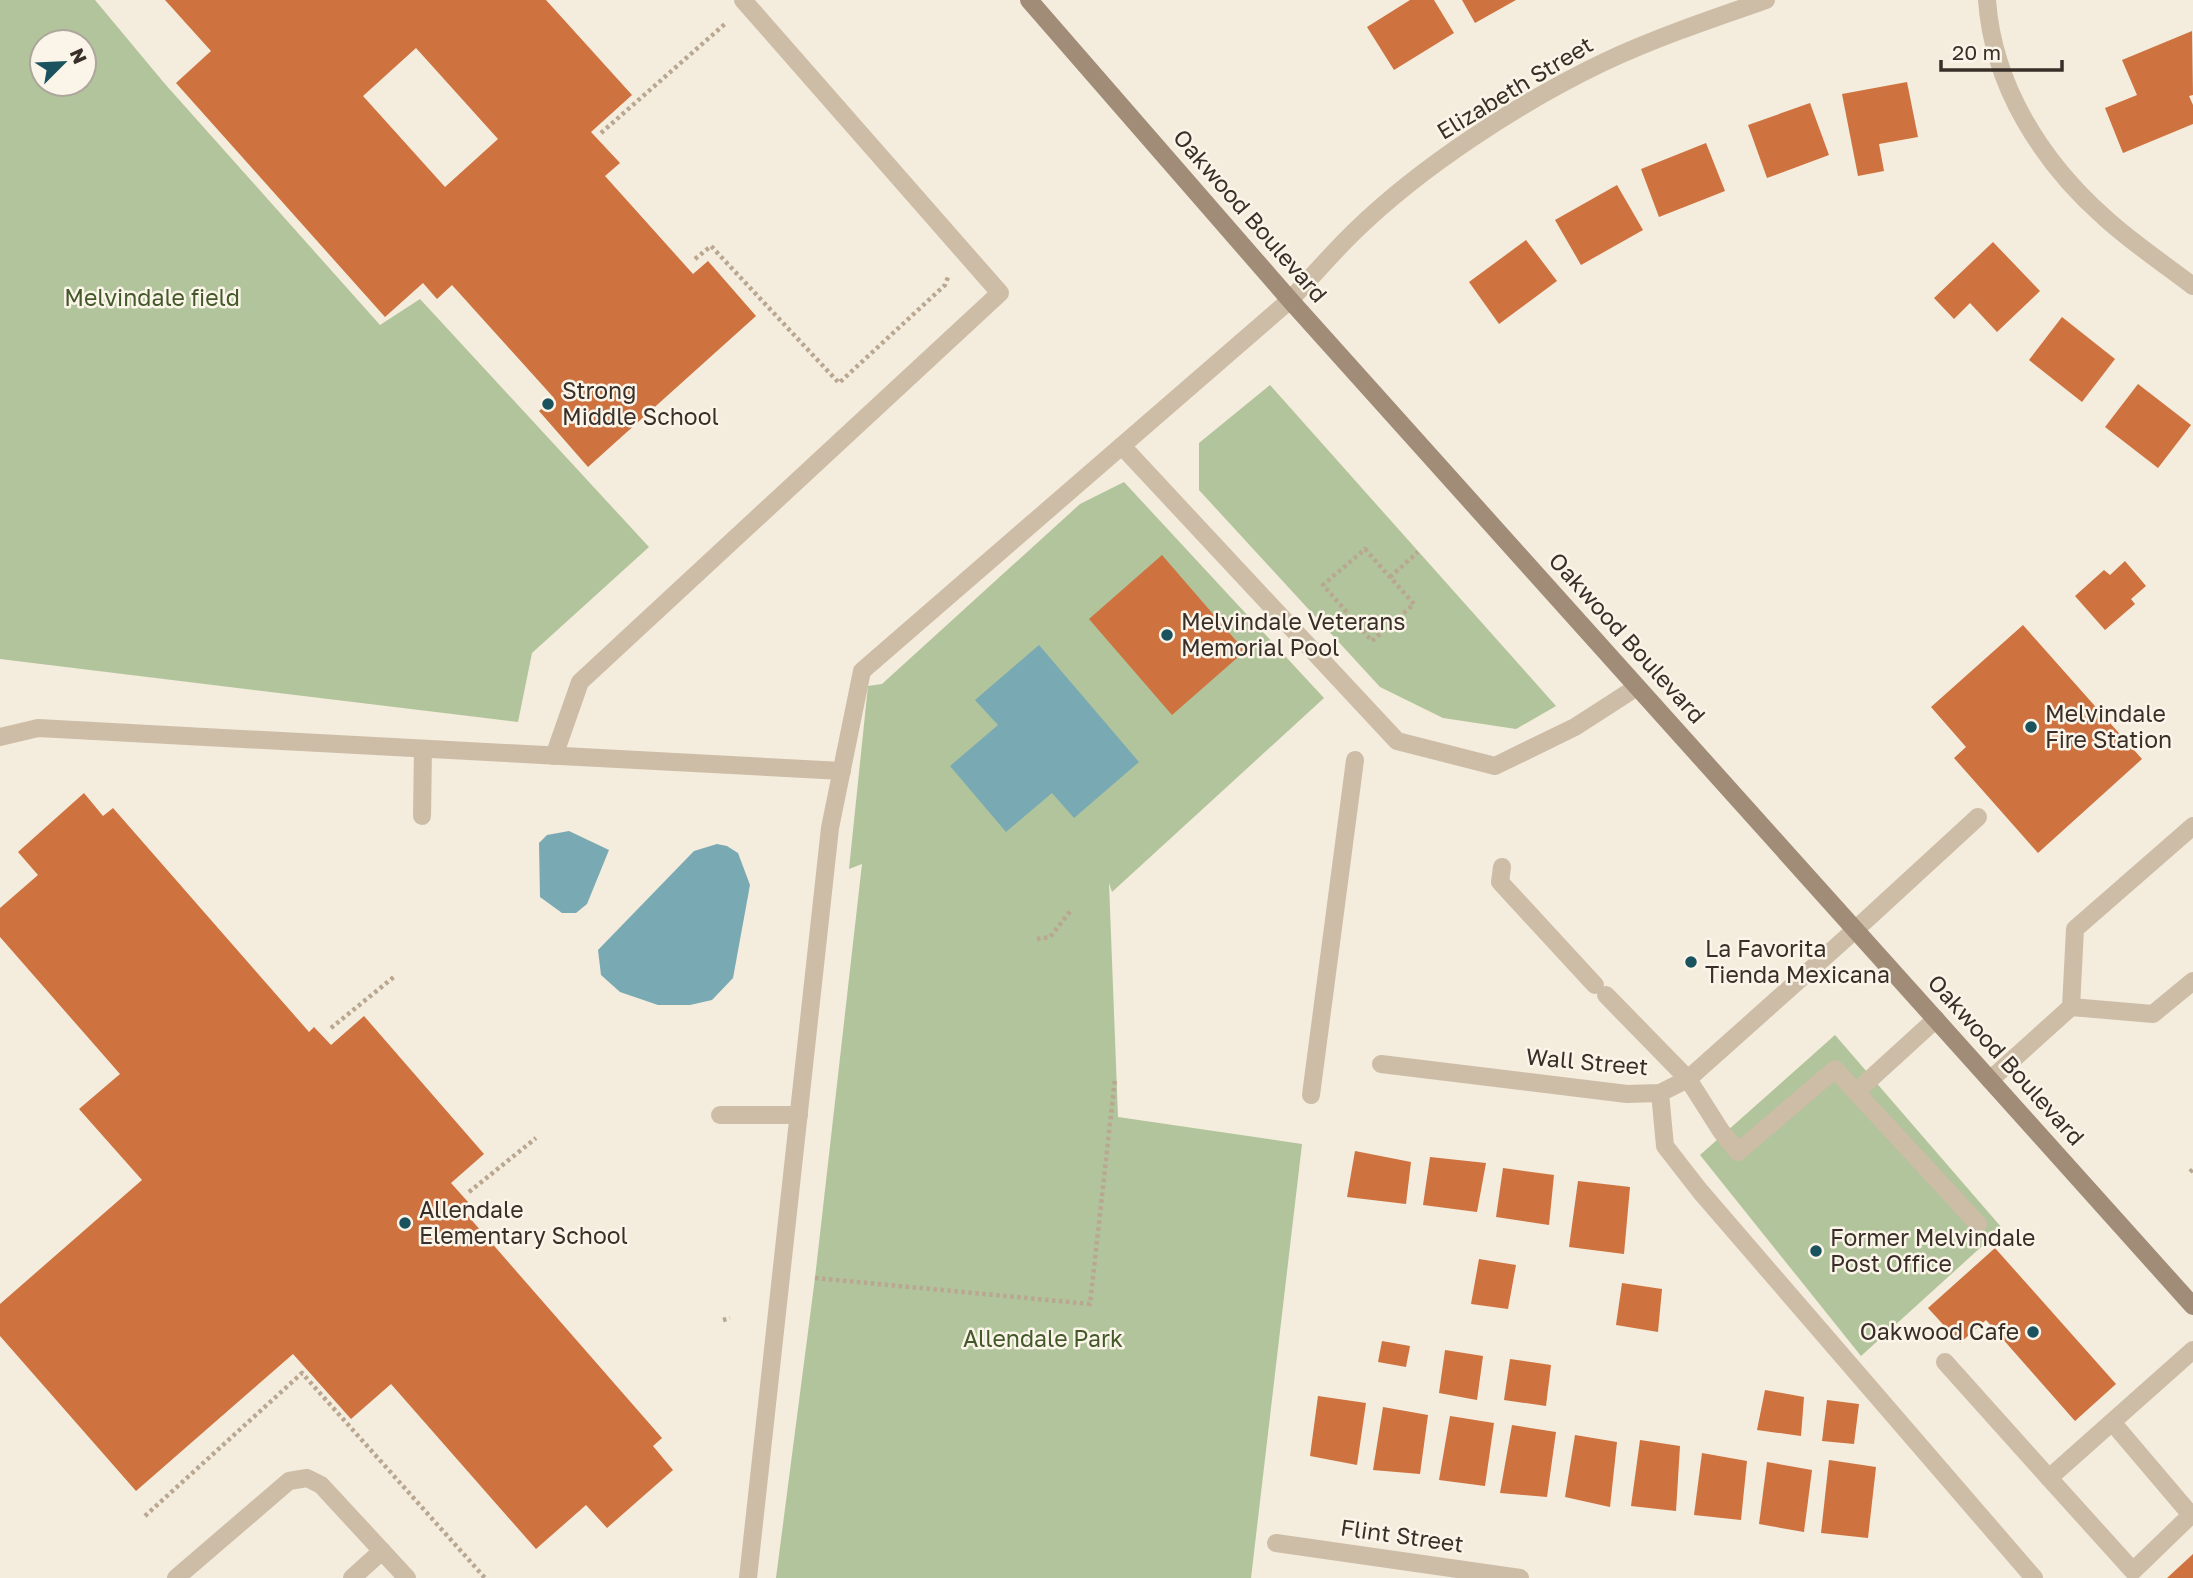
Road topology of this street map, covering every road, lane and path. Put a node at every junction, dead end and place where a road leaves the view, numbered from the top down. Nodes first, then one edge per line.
1 (743, 0) edge
2 (1029, 0) edge
3 (1766, 0) edge
4 (1987, 0) edge
5 (732, 18) dead end
6 (601, 133) dead end
7 (695, 259) dead end
8 (950, 271) dead end
9 (2193, 286) edge
10 (1290, 300) junction
11 (1122, 446) junction
12 (1418, 552) dead end
13 (1390, 577) junction
14 (1637, 687) junction
15 (0, 737) edge
16 (423, 749) junction
17 (554, 756) junction
18 (1355, 760) dead end
19 (842, 771) junction
20 (422, 816) dead end
21 (1978, 817) dead end
22 (2193, 826) edge
23 (1502, 867) dead end
24 (1072, 909) dead end
25 (1855, 930) junction
26 (1037, 939) dead end
27 (395, 976) dead end
28 (2193, 981) edge
29 (2071, 1007) junction
30 (1936, 1019) junction
31 (331, 1028) dead end
32 (1381, 1064) dead end
33 (1115, 1079) dead end
34 (1688, 1079) junction
35 (1990, 1080) junction
36 (1856, 1092) junction
37 (1660, 1093) junction
38 (1311, 1096) dead end
39 (720, 1115) dead end
40 (799, 1115) junction
41 (537, 1138) dead end
42 (469, 1192) dead end
43 (1978, 1224) dead end
44 (815, 1278) dead end
45 (2193, 1306) edge
46 (730, 1318) dead end
47 (723, 1320) dead end
48 (2193, 1350) edge
49 (1945, 1362) dead end
50 (2112, 1422) junction
51 (2049, 1478) junction
52 (1276, 1543) dead end
53 (382, 1551) junction
54 (176, 1578) edge
55 (352, 1578) edge
56 (407, 1578) edge
57 (748, 1578) edge
58 (1520, 1578) edge
59 (2034, 1578) edge

1 - 17 street
2 - 10 main road, Oakwood Boulevard
3 - 10 street, Elizabeth Street
4 - 9 street
5 - 6 path
7 - 8 path
10 - 11 street, Elizabeth Street
10 - 14 main road, Oakwood Boulevard
11 - 14 street
11 - 19 street, Elizabeth Street
12 - 13 path
13 - 13 path
14 - 25 main road, Oakwood Boulevard
15 - 16 street
16 - 17 street
16 - 20 street
17 - 19 street
18 - 38 street
19 - 40 street, Elizabeth Street
21 - 25 street, Wall Street
22 - 29 street
23 - 34 street
24 - 26 path
25 - 30 main road, Oakwood Boulevard
25 - 34 street, Wall Street
27 - 31 path
28 - 29 street
29 - 35 street
30 - 35 main road, Oakwood Boulevard
30 - 36 street
32 - 37 street, Wall Street
33 - 44 path
34 - 36 street
34 - 37 street, Wall Street
35 - 45 main road, Oakwood Boulevard
36 - 43 street
37 - 59 street
39 - 40 street
40 - 57 street, Elizabeth Street
41 - 42 path
46 - 47 path
48 - 50 street
49 - 51 street
50 - 51 street
50 - 51 street
52 - 58 street, Flint Street
53 - 54 street
53 - 55 street
53 - 56 street

